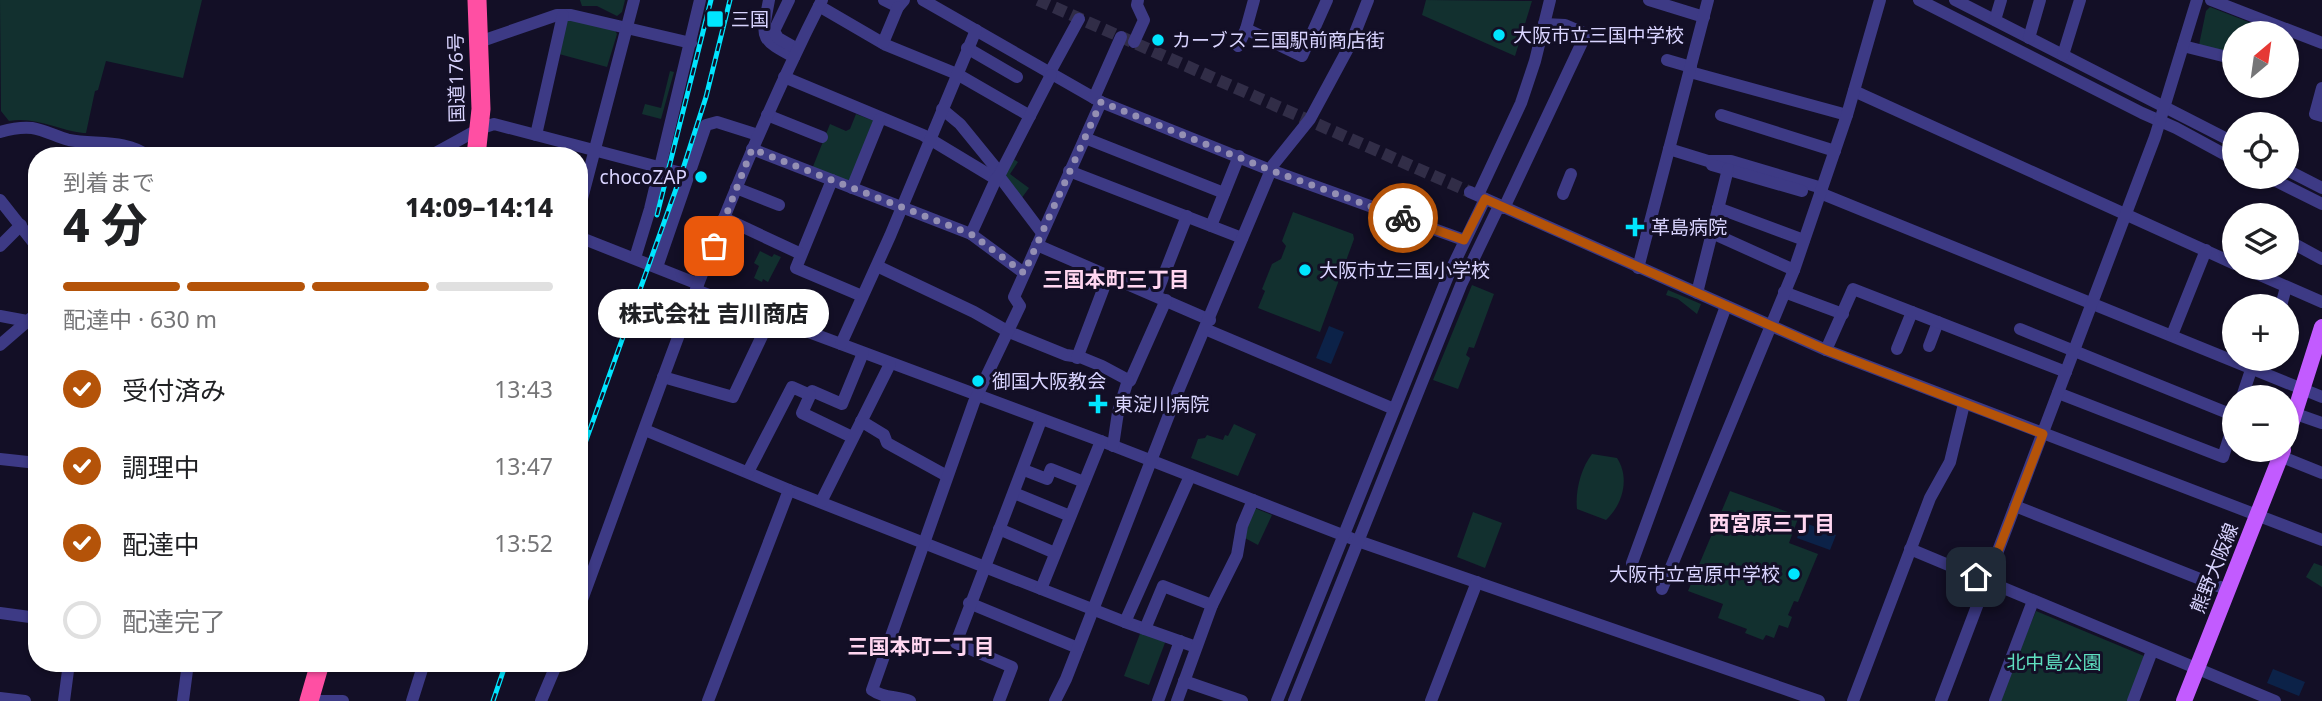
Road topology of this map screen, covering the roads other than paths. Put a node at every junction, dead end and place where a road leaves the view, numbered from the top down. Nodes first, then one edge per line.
1 (477, 0) edge
2 (634, 0) edge
3 (701, 0) edge
4 (769, 0) edge
5 (789, 0) edge
6 (884, 0) edge
7 (923, 0) edge
8 (1138, 0) edge
9 (1254, 0) edge
10 (1327, 0) edge
11 (1368, 0) edge
12 (1550, 0) edge
13 (1649, 0) edge
14 (1708, 0) edge
15 (1880, 0) edge
16 (1919, 0) edge
17 (1955, 0) edge
18 (2001, 0) edge
19 (2040, 0) edge
20 (2080, 0) edge
21 (2197, 0) edge
22 (2211, 0) edge
23 (821, 3) edge
24 (901, 4) edge
25 (563, 15) junction
26 (1704, 17) junction
27 (1079, 19) dead end
28 (1995, 20) junction
29 (2255, 21) edge
30 (1544, 24) junction
31 (626, 28) junction
32 (1246, 29) junction
33 (976, 30) junction
34 (1121, 37) dead end
35 (2300, 37) edge
36 (2029, 38) junction
37 (479, 42) junction
38 (1134, 42) dead end
39 (691, 43) junction
40 (883, 43) junction
41 (2322, 43) edge
42 (1238, 46) dead end
43 (2183, 46) junction
44 (967, 48) junction
45 (796, 52) junction
46 (2063, 55) junction
47 (2222, 56) edge
48 (1667, 60) dead end
49 (1691, 69) junction
50 (957, 74) junction
51 (1050, 74) junction
52 (1017, 76) dead end
53 (784, 78) junction
54 (2322, 88) edge
55 (1854, 91) junction
56 (1098, 100) junction
57 (2165, 108) junction
58 (942, 109) junction
59 (767, 115) junction
60 (1721, 115) dead end
61 (1847, 115) junction
62 (1030, 116) junction
63 (2322, 116) edge
64 (880, 119) junction
65 (2160, 121) junction
66 (480, 129) junction
67 (0, 132) edge
68 (536, 135) junction
69 (758, 135) junction
70 (2222, 136) edge
71 (822, 137) dead end
72 (1085, 138) junction
73 (928, 139) junction
74 (123, 145) joint
75 (132, 147) edge
76 (447, 147) edge
77 (477, 147) edge
78 (580, 147) edge
79 (588, 149) edge
80 (752, 149) junction
81 (1669, 150) junction
82 (594, 151) junction
83 (1835, 151) junction
84 (2222, 153) edge
85 (1239, 156) junction
86 (660, 168) junction
87 (1728, 169) junction
88 (1270, 170) junction
89 (1069, 171) junction
90 (1570, 174) dead end
91 (588, 175) edge
92 (690, 175) junction
93 (998, 176) junction
94 (2299, 176) edge
95 (832, 180) junction
96 (736, 188) junction
97 (852, 188) junction
98 (2322, 188) edge
99 (2292, 189) edge
100 (1224, 193) junction
101 (1821, 193) junction
102 (1563, 194) dead end
103 (1478, 195) junction
104 (0, 200) edge
105 (2322, 204) edge
106 (779, 205) dead end
107 (901, 206) junction
108 (1502, 207) junction
109 (1718, 208) junction
110 (2126, 214) junction
111 (1187, 216) junction
112 (724, 218) junction
113 (21, 225) junction
114 (1211, 226) junction
115 (28, 232) edge
116 (1042, 233) junction
117 (1712, 233) junction
118 (971, 234) junction
119 (1242, 238) junction
120 (588, 240) edge
121 (1804, 240) junction
122 (1464, 241) junction
123 (0, 246) edge
124 (1037, 246) junction
125 (2299, 247) edge
126 (1478, 248) junction
127 (2206, 250) junction
128 (802, 254) junction
129 (635, 258) junction
130 (2222, 258) edge
131 (2322, 259) edge
132 (877, 266) junction
133 (657, 267) junction
134 (1638, 268) junction
135 (1794, 270) junction
136 (1024, 273) junction
137 (1108, 275) junction
138 (2272, 280) edge
139 (697, 287) junction
140 (2286, 287) junction
141 (1784, 292) junction
142 (1697, 293) junction
143 (2284, 294) edge
144 (862, 296) junction
145 (1161, 297) junction
146 (2322, 302) edge
147 (2092, 303) junction
148 (1726, 306) junction
149 (1912, 312) junction
150 (1433, 314) junction
151 (1843, 314) junction
152 (0, 316) edge
153 (28, 317) edge
154 (771, 317) junction
155 (1447, 319) junction
156 (28, 320) edge
157 (1938, 322) junction
158 (1208, 325) junction
159 (1769, 325) junction
160 (2322, 327) edge
161 (2020, 329) dead end
162 (1009, 332) junction
163 (2172, 335) junction
164 (841, 344) junction
165 (0, 345) edge
166 (1928, 346) dead end
167 (1897, 349) dead end
168 (1826, 350) junction
169 (2075, 350) junction
170 (863, 353) junction
171 (2222, 353) edge
172 (1077, 358) junction
173 (890, 364) junction
174 (2269, 371) edge
175 (2066, 372) junction
176 (663, 377) junction
177 (1128, 380) junction
178 (2304, 389) junction
179 (2059, 393) junction
180 (810, 395) junction
181 (978, 395) junction
182 (2322, 397) edge
183 (844, 400) junction
184 (1964, 404) junction
185 (2299, 405) edge
186 (1393, 410) junction
187 (2222, 412) edge
188 (2299, 415) edge
189 (863, 416) junction
190 (1408, 417) junction
191 (1041, 420) junction
192 (2322, 423) edge
193 (645, 430) junction
194 (2043, 434) junction
195 (852, 437) junction
196 (1107, 444) junction
197 (2222, 457) edge
198 (0, 459) edge
199 (1151, 461) junction
200 (28, 462) edge
201 (2278, 462) edge
202 (2299, 462) edge
203 (1024, 470) junction
204 (748, 472) junction
205 (2322, 473) edge
206 (947, 476) junction
207 (1190, 476) junction
208 (1084, 482) junction
209 (789, 490) junction
210 (1014, 493) junction
211 (1253, 500) junction
212 (821, 502) junction
213 (2015, 506) junction
214 (2258, 515) junction
215 (1070, 516) junction
216 (999, 530) junction
217 (1343, 536) junction
218 (2322, 540) edge
219 (1358, 541) junction
220 (923, 542) junction
221 (1910, 549) junction
222 (1055, 553) junction
223 (1632, 564) dead end
224 (985, 565) junction
225 (1477, 582) junction
226 (1986, 582) junction
227 (588, 584) edge
228 (1041, 589) junction
229 (1662, 589) dead end
230 (2228, 590) junction
231 (2033, 601) junction
232 (969, 603) junction
233 (1212, 605) junction
234 (1094, 610) junction
235 (0, 613) edge
236 (28, 617) edge
237 (1125, 622) junction
238 (1145, 629) junction
239 (1180, 641) junction
240 (1196, 647) junction
241 (1078, 648) junction
242 (2152, 650) junction
243 (2197, 669) junction
244 (67, 672) edge
245 (187, 672) edge
246 (318, 672) edge
247 (421, 672) edge
248 (553, 672) edge
249 (1184, 681) junction
250 (0, 698) edge
251 (878, 698) edge
252 (24, 701) edge
253 (64, 701) edge
254 (183, 701) edge
255 (310, 701) edge
256 (343, 701) edge
257 (411, 701) edge
258 (541, 701) edge
259 (708, 701) edge
260 (910, 701) edge
261 (999, 701) edge
262 (1055, 701) edge
263 (1158, 701) edge
264 (1177, 701) edge
265 (1242, 701) edge
266 (1277, 701) edge
267 (1294, 701) edge
268 (1431, 701) edge
269 (1819, 701) edge
270 (1853, 701) edge
271 (1941, 701) edge
272 (1994, 701) edge
273 (2133, 701) edge
274 (2184, 701) edge
275 (2275, 701) edge

1 - 37 highway, 国道176号
2 - 31 street
3 - 39 street
4 - 45 street
5 - 45 street
6 - 24 street
7 - 33 street
8 - 38 street
9 - 32 street
10 - 32 street
11 - 88 street
12 - 30 street
13 - 26 street
14 - 26 street
15 - 55 street
16 - 65 street
17 - 28 street
18 - 28 street
19 - 36 street
20 - 46 street
21 - 43 street
22 - 29 street
23 - 40 street
23 - 45 street
24 - 40 street
25 - 31 street
25 - 37 street
25 - 68 street
26 - 49 street
27 - 51 street
28 - 36 street
30 - 103 street
30 - 108 street
31 - 39 street
31 - 82 street
32 - 42 street
33 - 44 street
33 - 51 street
34 - 56 street
35 - 41 street
36 - 46 street
37 - 66 highway, 国道176号
39 - 86 street
40 - 50 street
43 - 47 street
43 - 57 street
44 - 50 street
44 - 52 street
45 - 53 street
46 - 57 street
48 - 49 street
49 - 61 street
49 - 81 street
50 - 58 street
50 - 62 street
51 - 56 street
51 - 62 street
53 - 59 street
53 - 64 street
54 - 63 street
55 - 61 street
55 - 110 street
56 - 72 street
56 - 85 street
57 - 65 street
57 - 70 street
58 - 73 street
58 - 93 street
59 - 69 street
59 - 71 street
60 - 83 street
61 - 83 street
62 - 93 street
64 - 73 street
64 - 97 street
65 - 84 street
65 - 110 street
66 - 68 street
66 - 76 street
66 - 77 highway, 国道176号
67 - 74 street
68 - 78 street
69 - 80 street
69 - 92 street
72 - 89 street
72 - 100 street
73 - 93 street
73 - 107 street
74 - 75 street
79 - 82 street
80 - 95 street
80 - 96 street
81 - 87 street
81 - 101 street
81 - 134 street
82 - 86 street
82 - 91 street
83 - 101 street
85 - 88 street
85 - 100 street
86 - 92 street
86 - 129 street
87 - 101 street
87 - 109 street
88 - 119 street
88 - 122 street
89 - 111 street
89 - 116 street
90 - 102 street
92 - 133 street
93 - 116 street
93 - 118 street
94 - 98 street
95 - 97 street
95 - 128 street
96 - 106 street
96 - 112 street
97 - 107 street
99 - 105 street
100 - 114 street
101 - 121 street
101 - 147 street
103 - 108 street
103 - 122 street
104 - 113 street
107 - 118 street
107 - 132 street
108 - 126 street
108 - 134 street
109 - 117 street
109 - 121 street
110 - 127 street
110 - 147 street
111 - 114 street
111 - 145 street
112 - 128 street
112 - 139 street
113 - 115 street
113 - 123 street
114 - 119 street
116 - 124 street
117 - 135 street
117 - 142 street
118 - 136 street
119 - 158 street
120 - 129 street
121 - 135 street
122 - 126 street
122 - 150 street
124 - 136 street
124 - 137 street
125 - 131 street
126 - 155 street
127 - 130 street
127 - 163 street
128 - 144 street
129 - 133 street
132 - 144 street
132 - 162 street
133 - 139 street
134 - 142 street
135 - 141 street
136 - 162 street
137 - 145 street
137 - 172 street
138 - 140 street
139 - 154 street
139 - 176 street
140 - 143 street
140 - 146 street
141 - 151 street
141 - 159 street
142 - 148 street
144 - 164 street
145 - 158 street
145 - 177 street
147 - 163 street
147 - 169 street
148 - 159 street
148 - 223 street
149 - 151 street
149 - 157 street
149 - 167 street
150 - 155 street
150 - 186 street
151 - 168 street
152 - 153 street
154 - 164 street
154 - 176 street
155 - 190 street
156 - 165 street
157 - 166 street
157 - 175 street
158 - 186 street
158 - 199 street
159 - 168 street
159 - 229 street
160 - 178 main road
161 - 169 street
162 - 172 street
162 - 181 street
163 - 171 street
164 - 170 street
168 - 184 street
169 - 175 street
169 - 187 street
170 - 173 street
170 - 183 street
172 - 177 street
173 - 181 street
173 - 189 street
174 - 178 street
175 - 179 street
176 - 193 street
177 - 196 street
178 - 182 street
178 - 185 main road
179 - 194 street
179 - 197 street
180 - 183 street
180 - 195 street
180 - 204 street
181 - 191 street
181 - 206 street
183 - 189 street
184 - 194 street
184 - 221 street
186 - 190 street
186 - 217 street
188 - 192 street
189 - 195 street
189 - 206 street
190 - 219 street
191 - 196 street
191 - 203 street
193 - 204 street
193 - 227 street
194 - 213 street
194 - 214 street
195 - 212 street
196 - 199 street
196 - 208 street
198 - 200 street
199 - 207 street
199 - 234 street
201 - 214 main road, 熊野大阪線
202 - 205 street
203 - 208 street
203 - 210 street
204 - 209 street
206 - 220 street
207 - 211 street
207 - 237 street
208 - 215 street
209 - 212 street
209 - 259 street
210 - 215 street
210 - 216 street
211 - 217 street
211 - 233 street
212 - 220 street
213 - 226 street
213 - 230 street
214 - 218 street
214 - 230 main road, 熊野大阪線
215 - 222 street
216 - 222 street
216 - 224 street
217 - 219 street
217 - 266 street
219 - 225 street
219 - 267 street
220 - 224 street
220 - 251 street
221 - 226 street
221 - 270 street
222 - 228 street
224 - 228 street
224 - 232 street
225 - 268 street
225 - 269 street
226 - 231 street
226 - 271 street
228 - 234 street
230 - 243 main road, 熊野大阪線
231 - 242 street
231 - 272 street
232 - 241 street
232 - 261 street
233 - 238 street
233 - 240 street
234 - 237 street
234 - 241 street
235 - 236 street
237 - 238 street
238 - 239 street
239 - 240 street
239 - 263 street
240 - 249 street
241 - 262 street
242 - 243 street
242 - 273 street
243 - 274 main road, 熊野大阪線
243 - 275 street
244 - 253 street
245 - 254 street
246 - 255 highway
247 - 257 street
248 - 258 street
249 - 264 street
249 - 265 street
250 - 252 street
251 - 260 street
255 - 256 street

